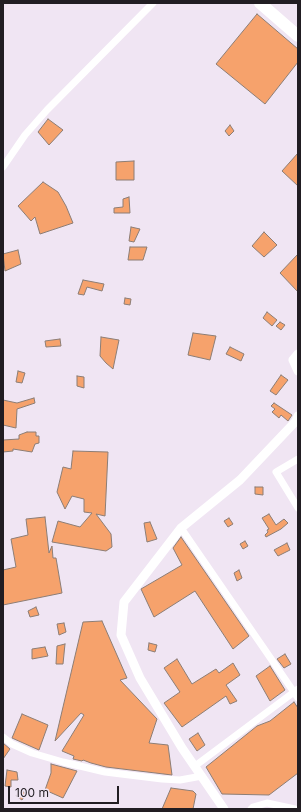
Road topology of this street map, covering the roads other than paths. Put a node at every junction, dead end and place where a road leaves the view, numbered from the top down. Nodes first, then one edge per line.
1 (153, 3) edge
2 (260, 3) edge
3 (298, 36) edge
4 (3, 166) edge
5 (298, 354) edge
6 (298, 371) edge
7 (298, 416) edge
8 (298, 458) edge
9 (298, 508) edge
10 (181, 528) junction
11 (297, 692) edge
12 (3, 737) edge
13 (195, 766) junction
14 (202, 776) junction
15 (224, 809) edge
16 (251, 809) edge
17 (295, 809) edge

1 - 4 street
2 - 3 highway
5 - 6 street
7 - 10 street
8 - 9 street
10 - 11 street
10 - 13 street
11 - 13 street
12 - 14 street
13 - 14 street
14 - 15 street
16 - 17 street

